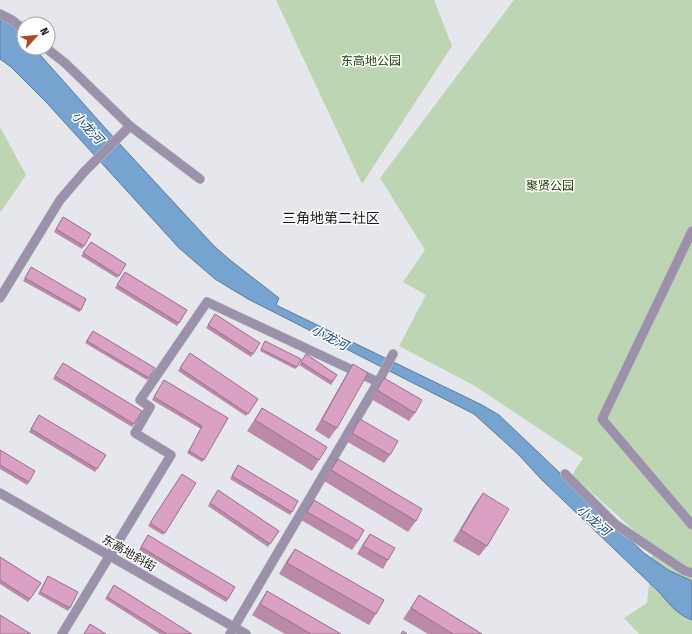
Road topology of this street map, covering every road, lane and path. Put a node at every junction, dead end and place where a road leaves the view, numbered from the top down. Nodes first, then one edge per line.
1 (0, 14) edge
2 (16, 23) edge
3 (56, 56) edge
4 (127, 129) junction
5 (200, 179) dead end
6 (692, 231) edge
7 (0, 298) edge
8 (393, 354) dead end
9 (380, 379) junction
10 (565, 474) dead end
11 (0, 493) edge
12 (692, 525) edge
13 (110, 556) junction
14 (692, 573) edge
15 (232, 630) edge
16 (62, 634) edge
17 (246, 634) edge

1 - 2 street
3 - 4 street
4 - 5 street
4 - 7 street
6 - 12 street
8 - 9 street
9 - 13 street
9 - 15 street
10 - 14 street
11 - 13 street, 东高地斜街
13 - 15 street, 东高地斜街
13 - 16 street
15 - 17 street, 东高地斜街

